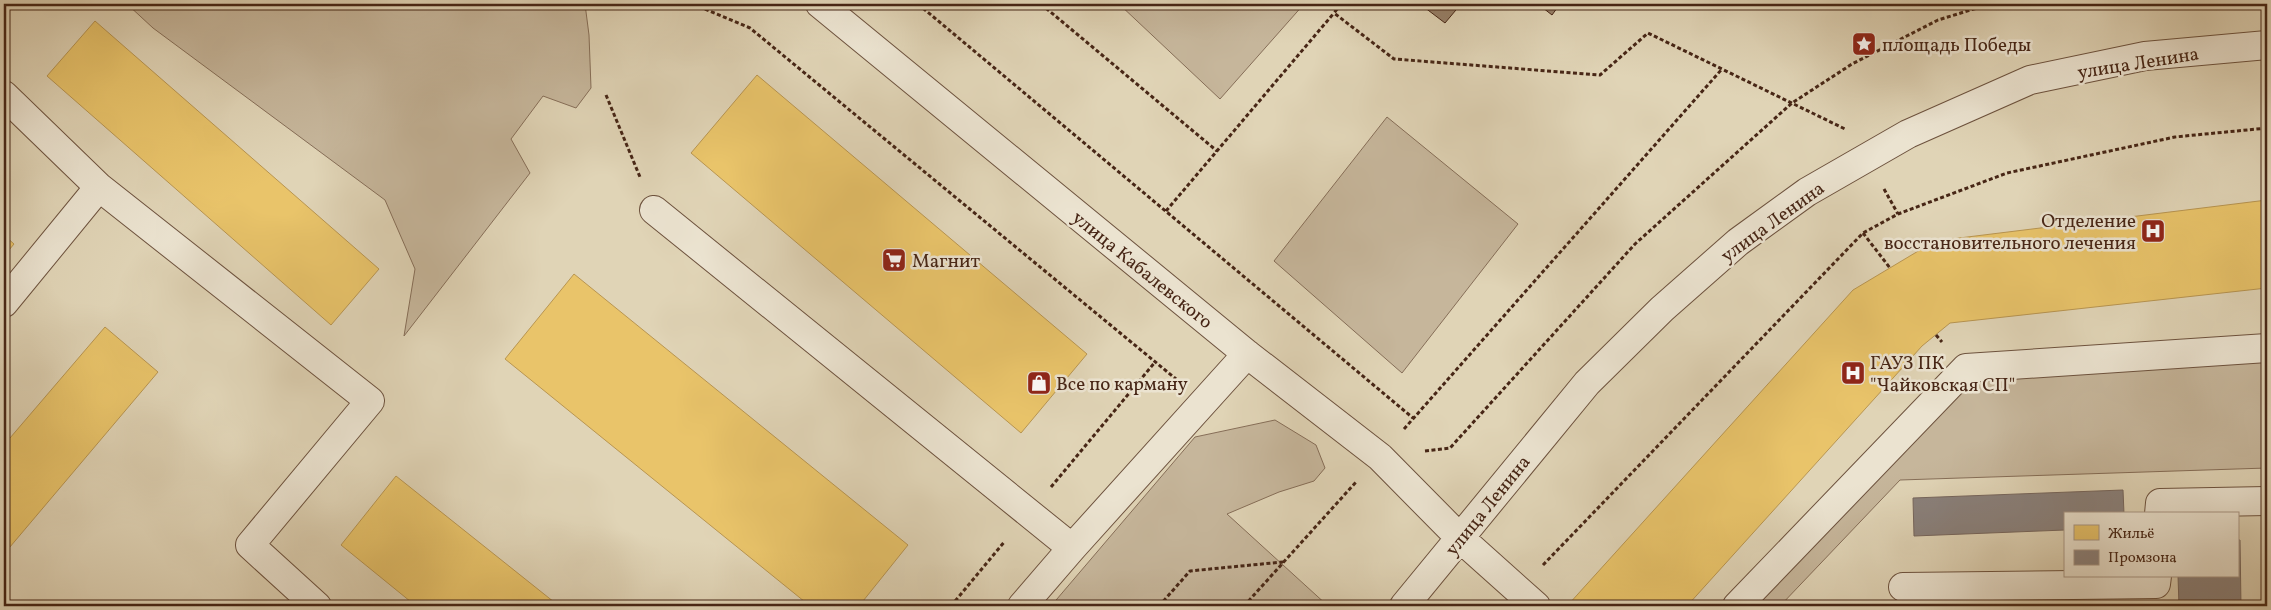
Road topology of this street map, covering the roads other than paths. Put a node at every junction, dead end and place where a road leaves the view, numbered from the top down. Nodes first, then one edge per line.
1 (820, 4) edge
2 (2267, 46) edge
3 (4, 95) edge
4 (99, 187) junction
5 (654, 210) road end
6 (4, 303) edge
7 (2267, 348) edge
8 (1247, 354) junction
9 (2267, 501) edge
10 (2159, 512) edge
11 (1460, 538) junction
12 (1072, 548) junction
13 (2157, 578) edge
14 (1903, 587) dead end
15 (1527, 599) edge
16 (317, 606) edge
17 (1022, 606) edge
18 (1404, 606) edge
19 (1737, 606) edge

1 - 8 street, улица Кабалевского
2 - 11 street, улица Ленина
3 - 4 street
4 - 6 street
4 - 16 street
5 - 12 street
7 - 19 street
8 - 11 street, улица Кабалевского
8 - 12 street
9 - 10 street
11 - 15 street, улица Кабалевского
11 - 18 street, улица Ленина
12 - 17 street
13 - 14 street

